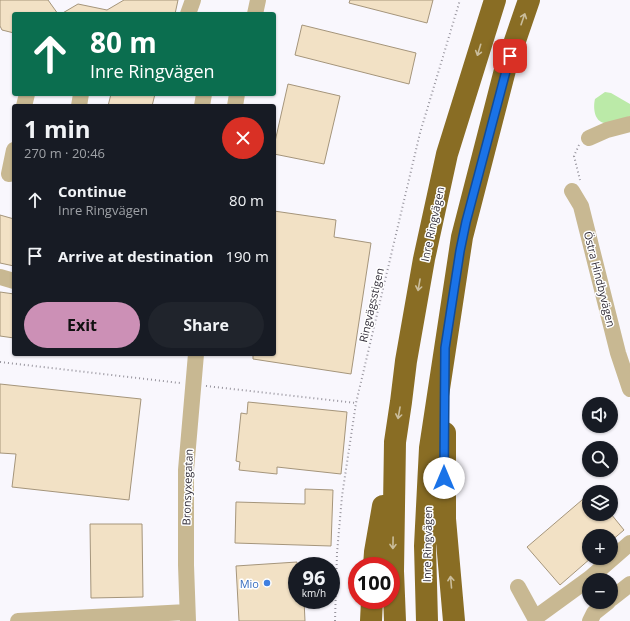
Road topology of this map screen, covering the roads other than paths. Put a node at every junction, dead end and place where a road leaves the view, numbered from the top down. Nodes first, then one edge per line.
1 (193, 0) edge
2 (258, 0) edge
3 (495, 0) edge
4 (529, 0) edge
5 (189, 12) edge
6 (255, 12) edge
7 (630, 124) edge
8 (589, 138) road end
9 (12, 158) edge
10 (8, 173) edge
11 (576, 186) road end
12 (0, 277) edge
13 (12, 280) edge
14 (445, 348) junction
15 (624, 351) edge
16 (196, 356) edge
17 (630, 389) edge
18 (395, 442) junction
19 (630, 543) edge
20 (375, 557) edge
21 (597, 573) edge
22 (630, 584) edge
23 (582, 585) edge
24 (518, 587) dead end
25 (618, 593) edge
26 (372, 609) edge
27 (599, 609) edge
28 (188, 617) edge
29 (18, 621) edge
30 (371, 621) edge
31 (395, 621) edge
32 (427, 621) edge
33 (454, 621) edge
34 (590, 621) edge

1 - 5 street
2 - 6 street
3 -> 18 highway, Inre Ringvägen
14 -> 4 highway, Inre Ringvägen
7 - 8 street
9 - 10 street
11 - 15 street, Östra Hindbyvägen
12 - 13 street
14 - 32 highway, Inre Ringvägen
33 -> 14 highway
15 - 17 street, Östra Hindbyvägen
16 - 28 street, Bronsyxegatan
18 - 20 highway
18 -> 31 highway, Inre Ringvägen
19 - 21 street
22 - 25 street
23 - 24 street
26 - 30 highway
27 - 34 street
28 - 29 street

